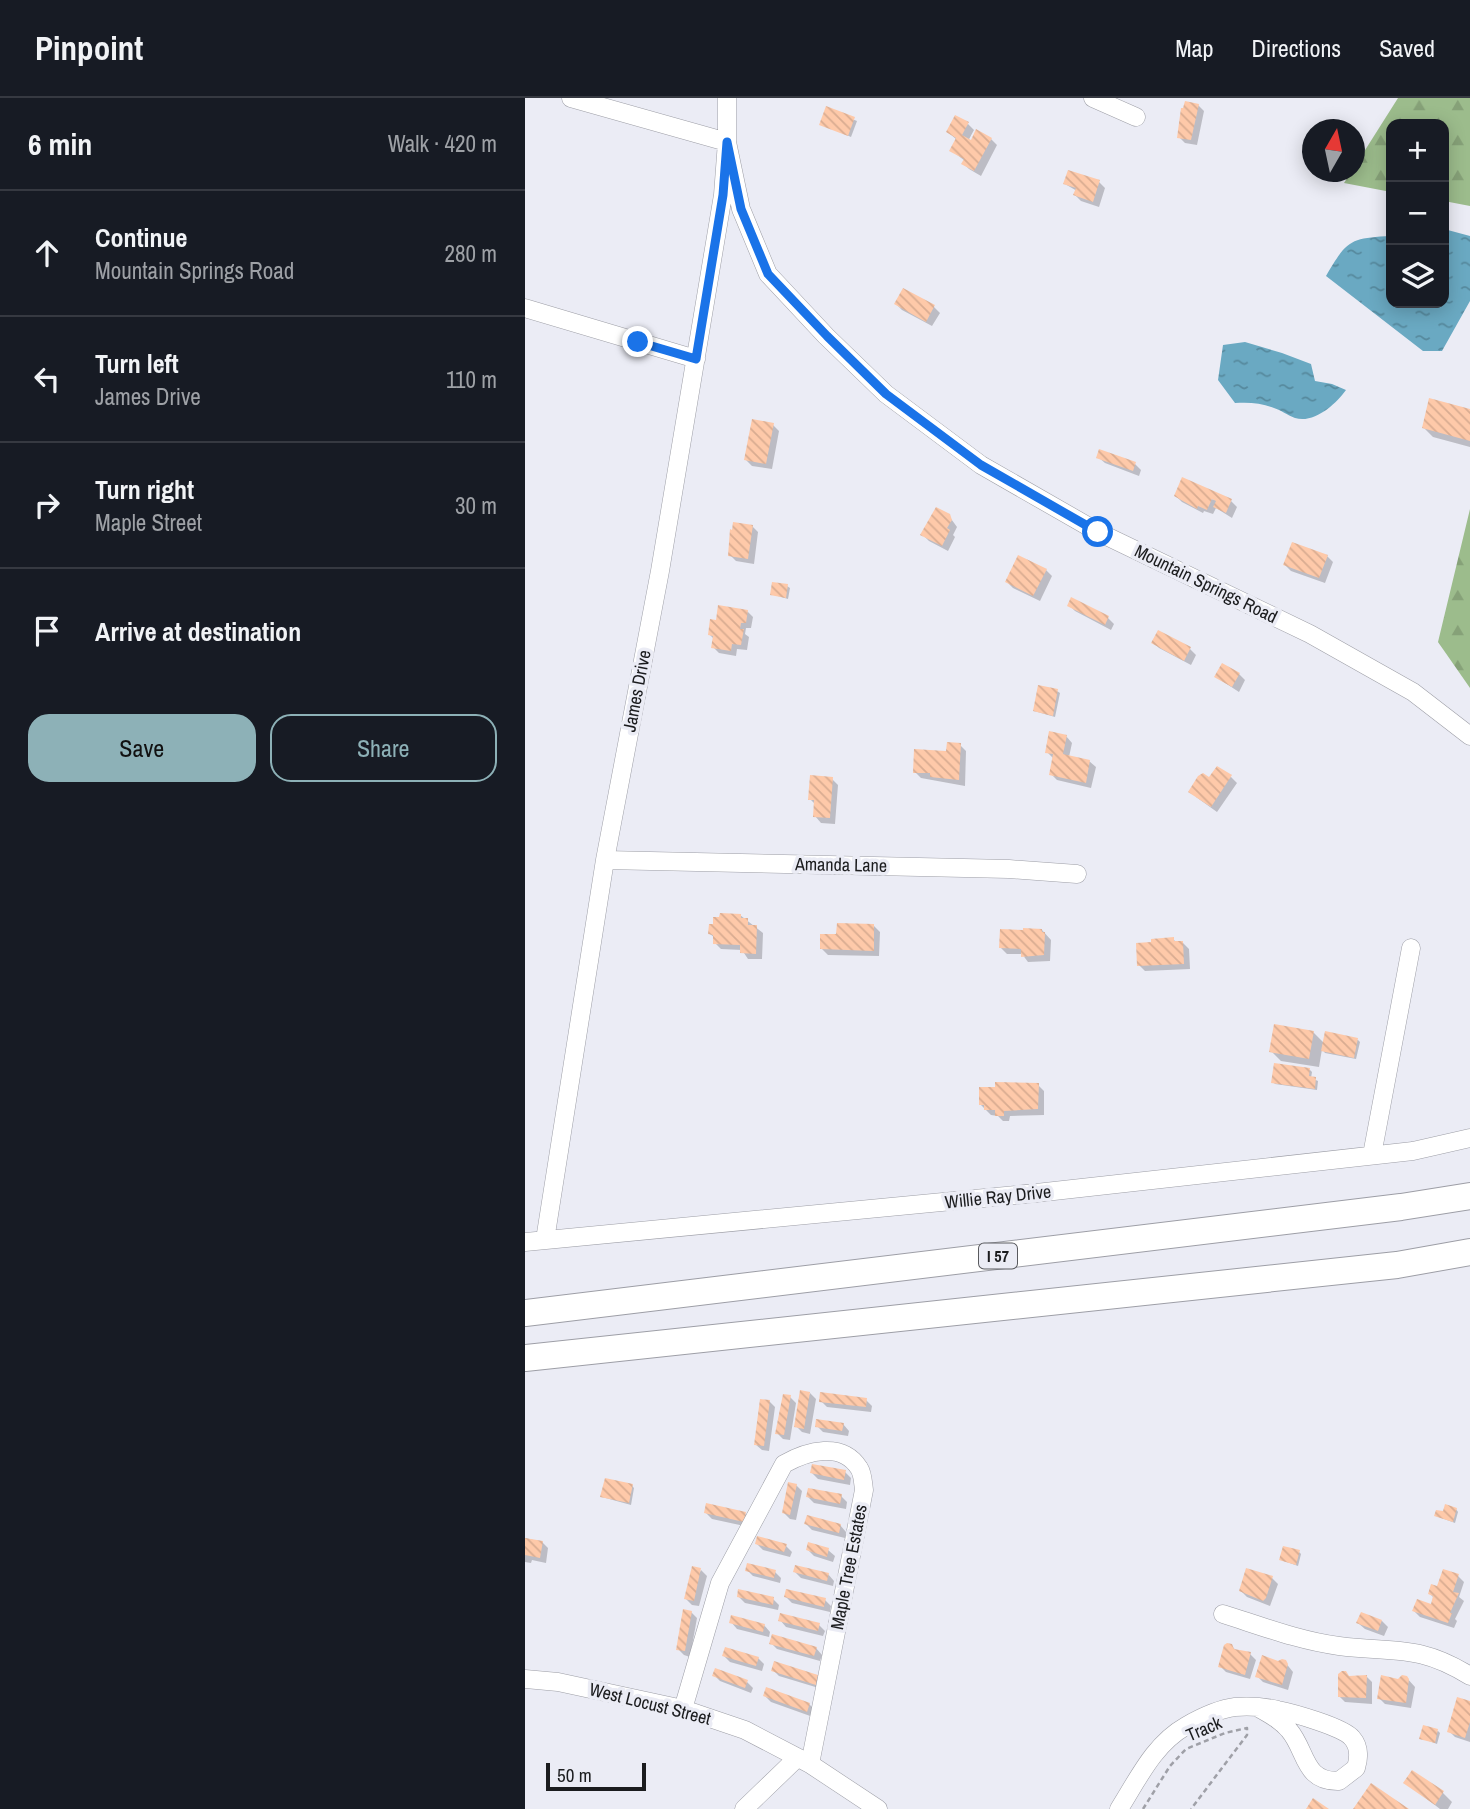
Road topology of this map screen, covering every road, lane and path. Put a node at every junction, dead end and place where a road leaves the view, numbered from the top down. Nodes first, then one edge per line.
1 (571, 98) edge
2 (727, 98) edge
3 (1093, 98) edge
4 (1136, 117) dead end
5 (727, 142) junction
6 (525, 308) edge
7 (696, 359) junction
8 (1470, 736) edge
9 (605, 860) junction
10 (1077, 874) dead end
11 (1411, 948) dead end
12 (1470, 1138) edge
13 (1372, 1155) junction
14 (1470, 1196) edge
15 (545, 1240) junction
16 (525, 1242) edge
17 (1470, 1252) edge
18 (525, 1313) edge
19 (525, 1358) edge
20 (1223, 1614) dead end
21 (1470, 1676) edge
22 (525, 1679) edge
23 (1257, 1707) junction
24 (683, 1709) junction
25 (804, 1761) junction
26 (744, 1809) edge
27 (878, 1809) edge
28 (1119, 1809) edge
29 (1143, 1809) edge
30 (1191, 1809) edge

1 - 5 street
2 - 5 street, Mountain Springs Road
3 - 4 street
5 - 7 street, James Drive
5 - 8 street, Mountain Springs Road
6 - 7 street
7 - 9 street, James Drive
9 - 10 street, Amanda Lane
9 - 15 street, James Drive
11 - 13 street
12 - 13 street, Willie Ray Drive
13 - 15 street, Willie Ray Drive
14 - 18 highway, I 57
15 - 16 street, Willie Ray Drive
17 - 19 highway
20 - 21 street
22 - 24 street, West Locust Street
23 - 23 street
23 - 28 street
24 - 25 street, West Locust Street
24 - 25 street, Maple Tree Estates
25 - 26 street
25 - 27 street, West Locust Street
29 - 30 path, Track

